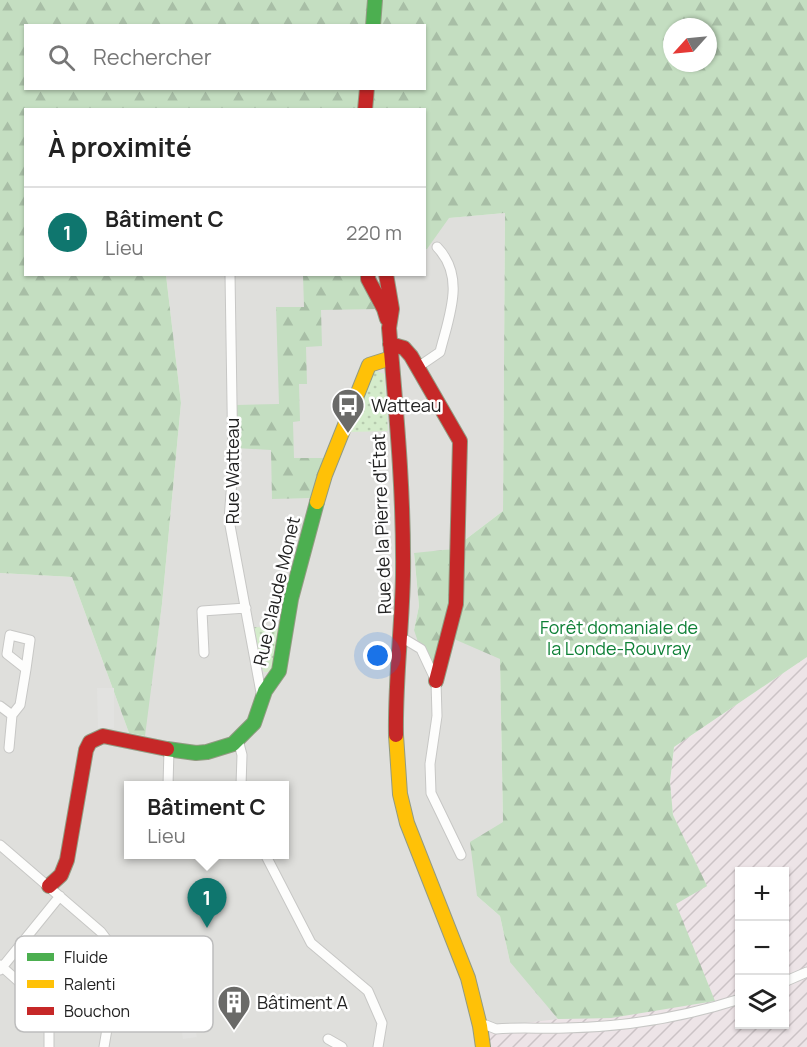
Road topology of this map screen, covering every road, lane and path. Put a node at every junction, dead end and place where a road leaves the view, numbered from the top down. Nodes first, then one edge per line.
1 (375, 0) edge
2 (373, 24) edge
3 (367, 90) edge
4 (365, 108) edge
5 (436, 247) dead end
6 (230, 276) edge
7 (368, 276) edge
8 (386, 276) edge
9 (389, 328) junction
10 (391, 351) junction
11 (418, 367) junction
12 (246, 608) junction
13 (401, 637) junction
14 (204, 653) dead end
15 (26, 669) dead end
16 (436, 681) junction
17 (263, 700) junction
18 (0, 706) edge
19 (12, 715) junction
20 (238, 740) junction
21 (9, 748) dead end
22 (169, 749) junction
23 (168, 781) edge
24 (241, 781) edge
25 (0, 845) edge
26 (460, 855) dead end
27 (267, 859) edge
28 (49, 886) junction
29 (60, 896) junction
30 (27, 936) edge
31 (104, 936) edge
32 (15, 951) edge
33 (1, 968) edge
34 (807, 972) edge
35 (15, 980) edge
36 (789, 980) edge
37 (735, 1000) edge
38 (480, 1026) junction
39 (106, 1032) edge
40 (327, 1038) dead end
41 (104, 1047) edge
42 (342, 1047) edge
43 (378, 1047) edge
44 (483, 1047) edge

1 - 2 street
3 - 4 street
5 - 11 street
6 - 12 street, Rue Watteau
7 - 9 street
8 - 9 street, Rue de la Pierre d'État
9 - 10 street, Rue de la Pierre d'État
10 - 11 street
10 - 13 street, Rue de la Pierre d'État
10 - 17 street, Rue Claude Monet
11 - 16 street
12 - 14 street
12 - 17 street, Rue Watteau
13 - 16 street
13 - 38 street, Rue de la Pierre d'État
15 - 19 street
16 - 26 street
17 - 20 street, Rue Claude Monet
18 - 19 street
19 - 21 street
20 - 22 street, Rue Claude Monet
20 - 24 street
22 - 23 street
22 - 28 street, Rue Claude Monet
25 - 28 street
27 - 43 street
28 - 29 street
29 - 30 street
29 - 31 street
32 - 33 street
33 - 35 street
34 - 36 street
37 - 38 street
38 - 44 street, Rue de la Pierre d'État
39 - 41 street
40 - 42 street

